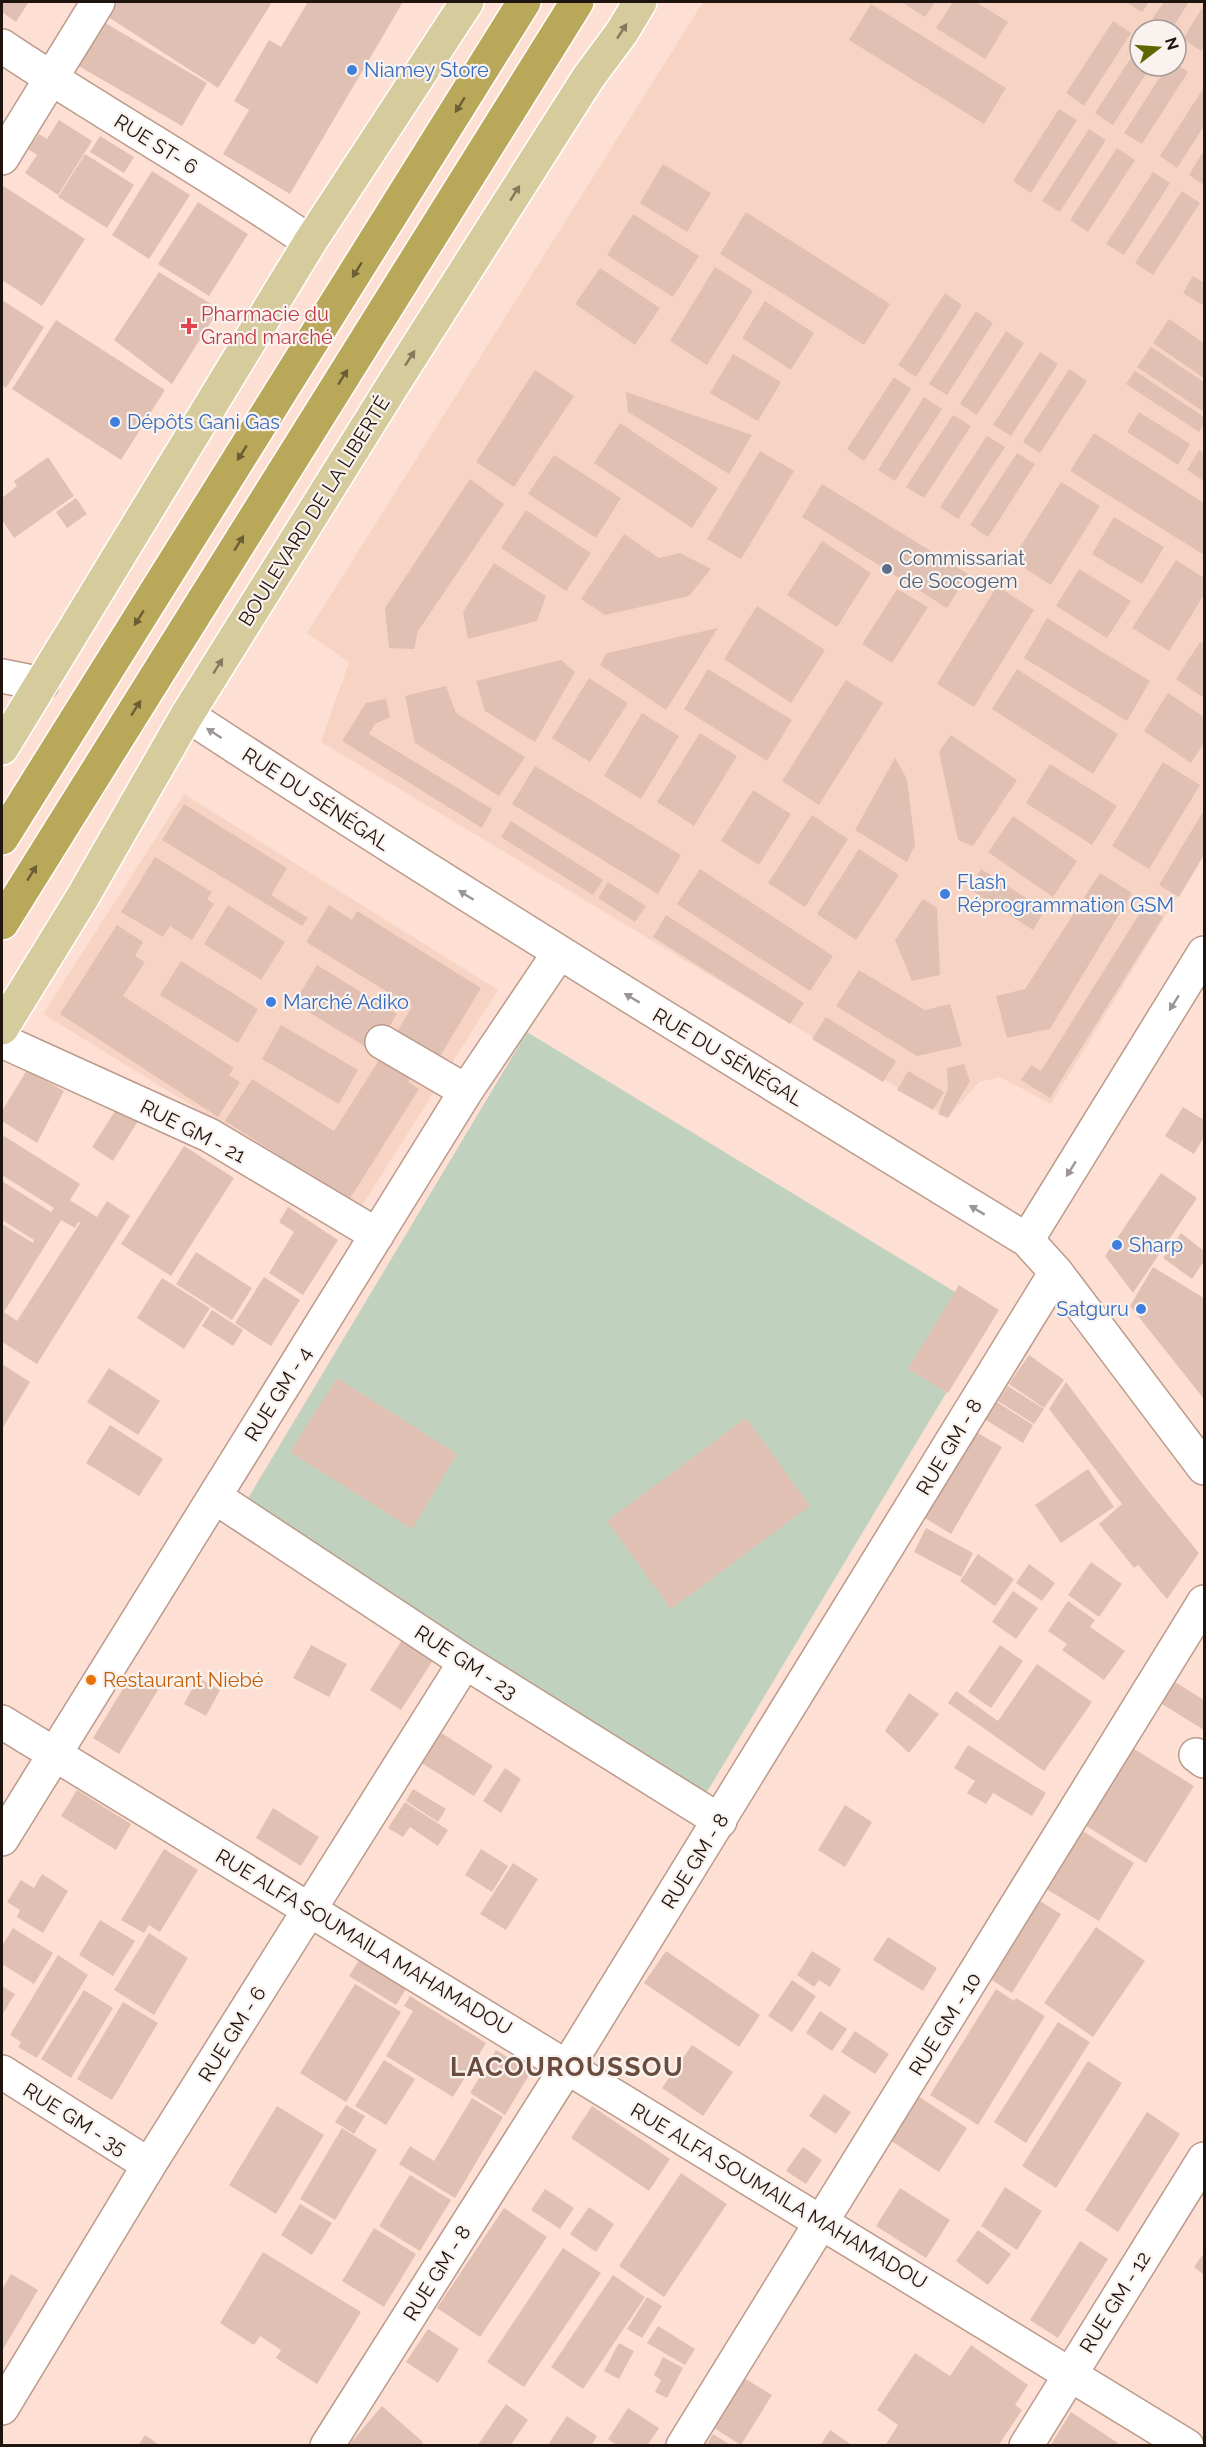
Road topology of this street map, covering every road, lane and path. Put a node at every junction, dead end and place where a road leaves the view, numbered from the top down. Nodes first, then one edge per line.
1 (98, 2) edge
2 (467, 2) edge
3 (524, 2) edge
4 (577, 2) edge
5 (640, 2) edge
6 (2, 46) edge
7 (50, 78) junction
8 (2, 158) edge
9 (310, 242) junction
10 (2, 676) edge
11 (42, 684) junction
12 (187, 715) junction
13 (2, 748) edge
14 (2, 838) edge
15 (2, 923) edge
16 (559, 953) junction
17 (1204, 953) edge
18 (2, 1028) edge
19 (2, 1041) edge
20 (382, 1042) dead end
21 (466, 1091) junction
22 (377, 1235) junction
23 (1027, 1240) junction
24 (1056, 1272) junction
25 (1204, 1468) edge
26 (215, 1497) junction
27 (1204, 1602) edge
28 (465, 1662) junction
29 (2, 1722) edge
30 (55, 1753) junction
31 (720, 1821) junction
32 (2, 1839) edge
33 (310, 1909) junction
34 (567, 2067) junction
35 (2, 2072) edge
36 (1204, 2160) edge
37 (149, 2165) junction
38 (823, 2223) junction
39 (1070, 2374) junction
40 (2, 2408) edge
41 (327, 2445) edge
42 (683, 2445) edge
43 (1026, 2445) edge
44 (1187, 2445) edge

1 - 7 street
2 - 9 main road
3 -> 14 highway
15 -> 4 highway
12 -> 5 main road, BOULEVARD DE LA LIBERTÉ
6 - 7 street, RUE ST- 6
7 - 8 street
7 - 9 street, RUE ST- 6
9 - 11 main road
10 - 11 street
11 - 13 main road
16 -> 12 street, RUE DU SÉNÉGAL
12 - 18 main road, BOULEVARD DE LA LIBERTÉ
16 - 21 street, RUE GM - 4
23 -> 16 street, RUE DU SÉNÉGAL
17 -> 23 street
19 - 22 street, RUE GM - 21
20 - 21 street
21 - 22 street, RUE GM - 4
22 - 26 street, RUE GM - 4
23 - 24 street, RUE DU SÉNÉGAL
24 - 25 street, RUE DU SÉNÉGAL
24 - 31 street, RUE GM - 8
26 - 28 street, RUE GM - 23
26 - 30 street, RUE GM - 4
27 - 38 street, RUE GM - 10
28 - 31 street, RUE GM - 23
28 - 33 street, RUE GM - 6
29 - 30 street, RUE ALFA SOUMAILA MAHAMADOU
30 - 32 street, RUE GM - 4
30 - 33 street, RUE ALFA SOUMAILA MAHAMADOU
31 - 34 street, RUE GM - 8
33 - 34 street, RUE ALFA SOUMAILA MAHAMADOU
33 - 37 street, RUE GM - 6
34 - 38 street, RUE ALFA SOUMAILA MAHAMADOU
34 - 41 street, RUE GM - 8
35 - 37 street, RUE GM - 35
36 - 39 street, RUE GM - 12
37 - 40 street, RUE GM - 6
38 - 39 street, RUE ALFA SOUMAILA MAHAMADOU
38 - 42 street, RUE GM - 10
39 - 43 street, RUE GM - 12
39 - 44 street, RUE ALFA SOUMAILA MAHAMADOU

